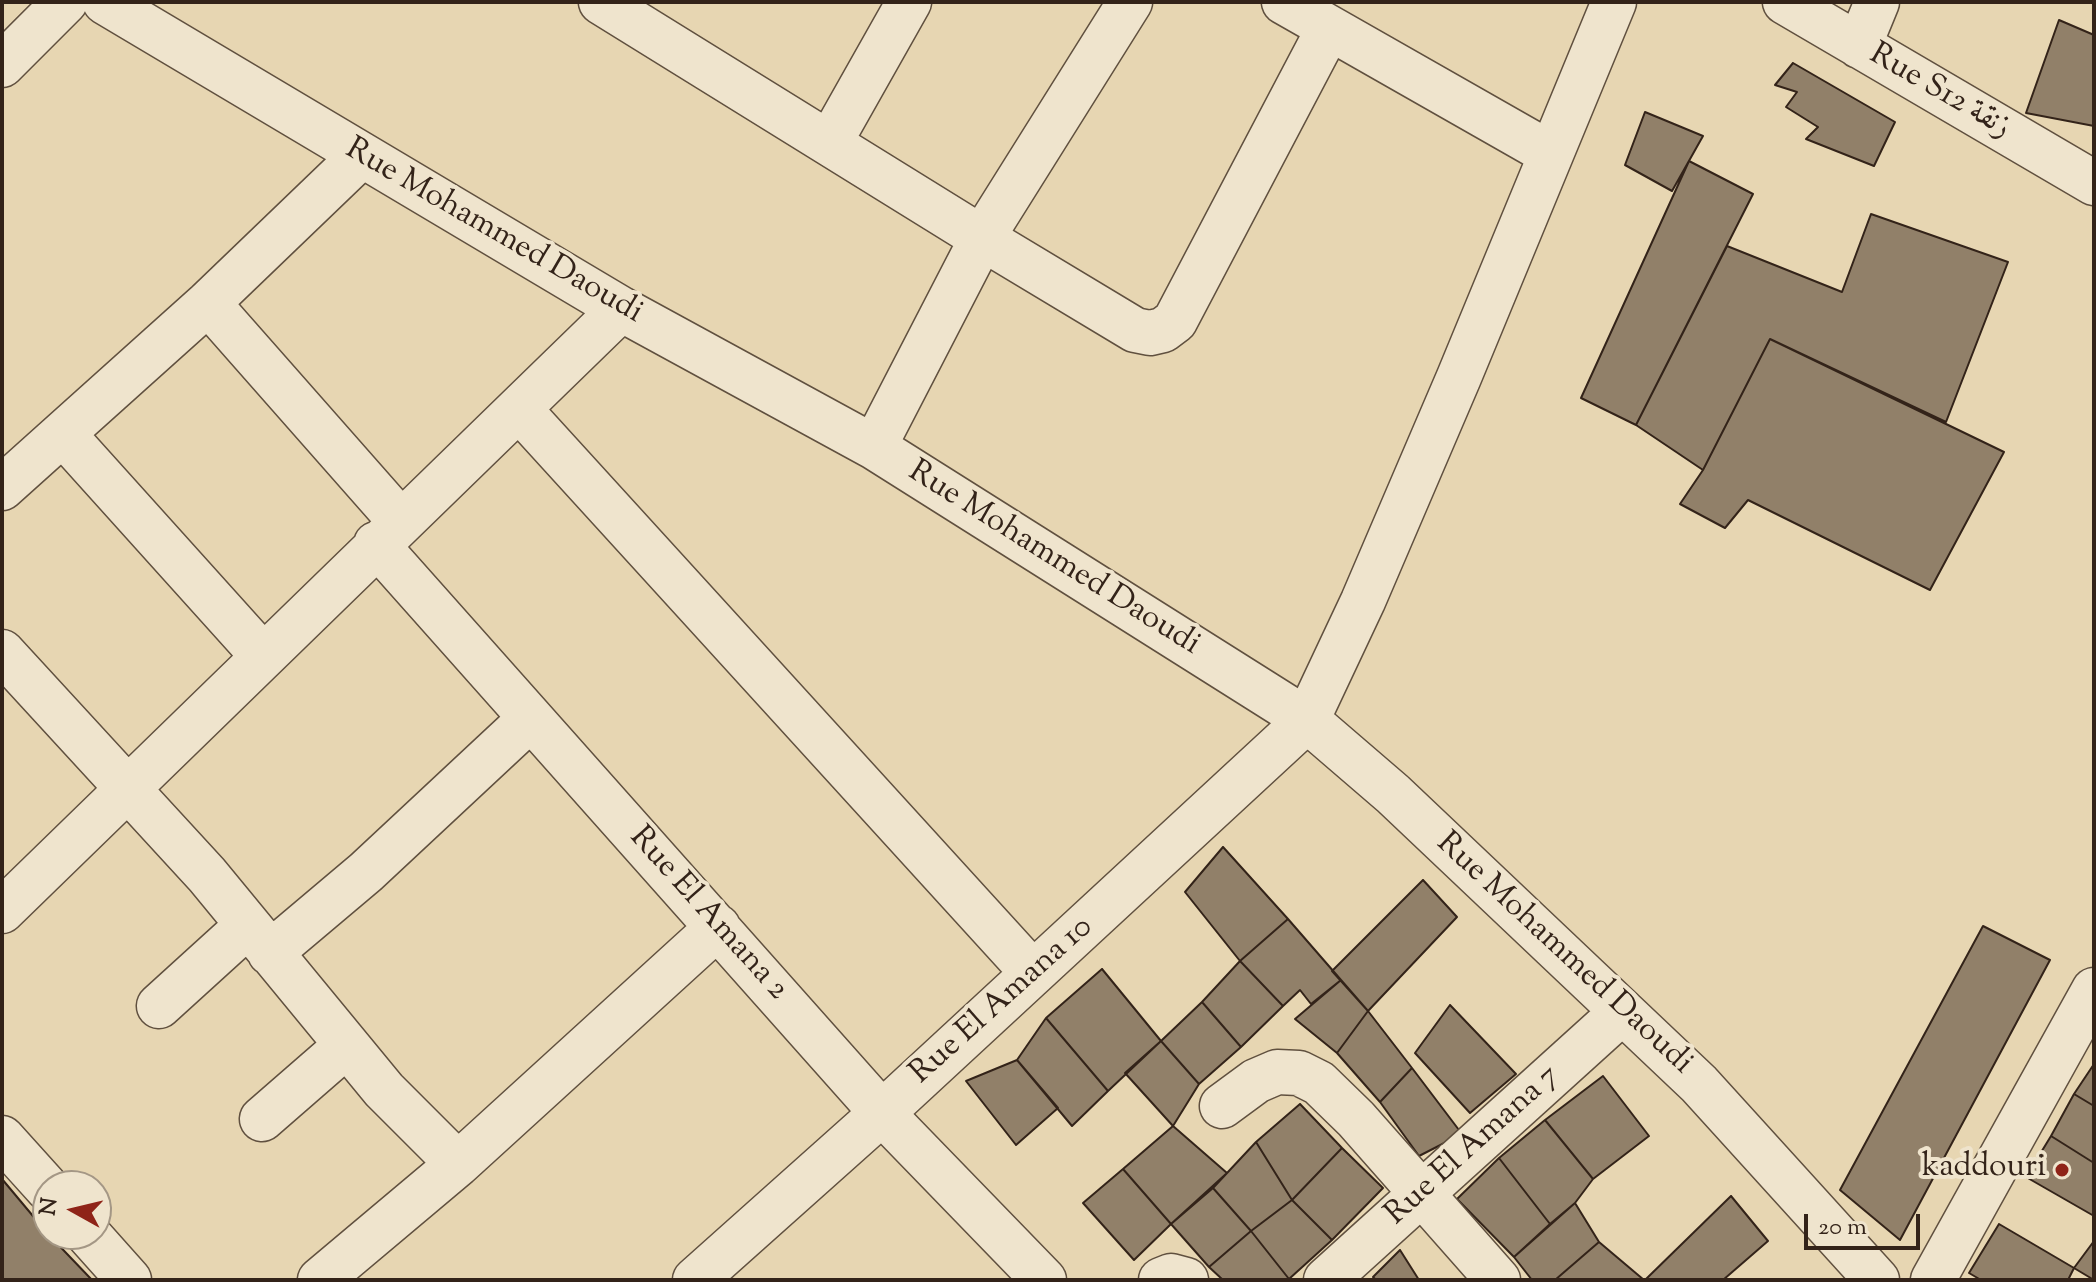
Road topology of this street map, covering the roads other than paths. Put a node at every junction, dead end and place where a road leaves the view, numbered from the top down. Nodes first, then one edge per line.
1 (65, 2) edge
2 (105, 2) edge
3 (909, 2) edge
4 (1130, 2) edge
5 (1284, 2) edge
6 (1614, 2) edge
7 (1785, 2) edge
8 (1877, 2) edge
9 (629, 9) edge
10 (1329, 28) junction
11 (1859, 46) junction
12 (2, 65) edge
13 (830, 142) junction
14 (1551, 154) junction
15 (361, 156) junction
16 (2094, 182) edge
17 (982, 238) junction
18 (208, 303) junction
19 (621, 309) junction
20 (519, 409) junction
21 (64, 435) junction
22 (874, 447) junction
23 (2, 488) edge
24 (388, 533) junction
25 (2, 652) edge
26 (263, 656) junction
27 (530, 719) junction
28 (1307, 720) junction
29 (128, 788) junction
30 (2, 911) edge
31 (718, 927) junction
32 (258, 940) junction
33 (1033, 973) junction
34 (2094, 990) edge
35 (159, 1006) dead end
36 (1621, 1013) junction
37 (347, 1045) junction
38 (1222, 1106) dead end
39 (882, 1113) junction
40 (262, 1119) dead end
41 (2, 1138) edge
42 (458, 1164) junction
43 (32, 1171) edge
44 (1423, 1196) junction
45 (102, 1250) edge
46 (129, 1280) edge
47 (320, 1280) edge
48 (695, 1280) edge
49 (1044, 1280) edge
50 (1161, 1280) edge
51 (1186, 1280) edge
52 (1326, 1280) edge
53 (1498, 1280) edge
54 (1877, 1280) edge
55 (1933, 1280) edge

1 - 12 street
2 - 15 street, Rue Mohammed Daoudi
3 - 13 street
4 - 17 street
5 - 10 street
6 - 14 street
7 - 11 street, Rue S12 زنقة
8 - 11 street
9 - 13 street
10 - 14 street
10 - 17 street
11 - 16 street, Rue S12 زنقة
13 - 17 street
14 - 28 street
15 - 18 street
15 - 19 street, Rue Mohammed Daoudi
17 - 22 street
18 - 21 street
18 - 24 street, Rue El Amana 2
19 - 20 street
19 - 22 street, Rue Mohammed Daoudi
20 - 24 street
20 - 33 street
21 - 23 street
21 - 26 street
22 - 28 street, Rue Mohammed Daoudi
24 - 26 street
24 - 27 street, Rue El Amana 2
25 - 29 street
26 - 29 street
27 - 31 street, Rue El Amana 2
27 - 32 street
28 - 33 street, Rue El Amana 10
28 - 36 street, Rue Mohammed Daoudi
29 - 30 street
29 - 32 street
31 - 39 street, Rue El Amana 2
31 - 42 street
32 - 35 street
32 - 37 street
33 - 39 street, Rue El Amana 10
34 - 55 street
36 - 44 street, Rue El Amana 7
36 - 54 street, Rue Mohammed Daoudi
37 - 40 street
37 - 42 street
38 - 44 street
39 - 48 street, Rue El Amana 10
39 - 49 street, Rue El Amana 2
41 - 43 street
42 - 47 street
44 - 52 street, Rue El Amana 7
44 - 53 street
45 - 46 street
50 - 51 street

